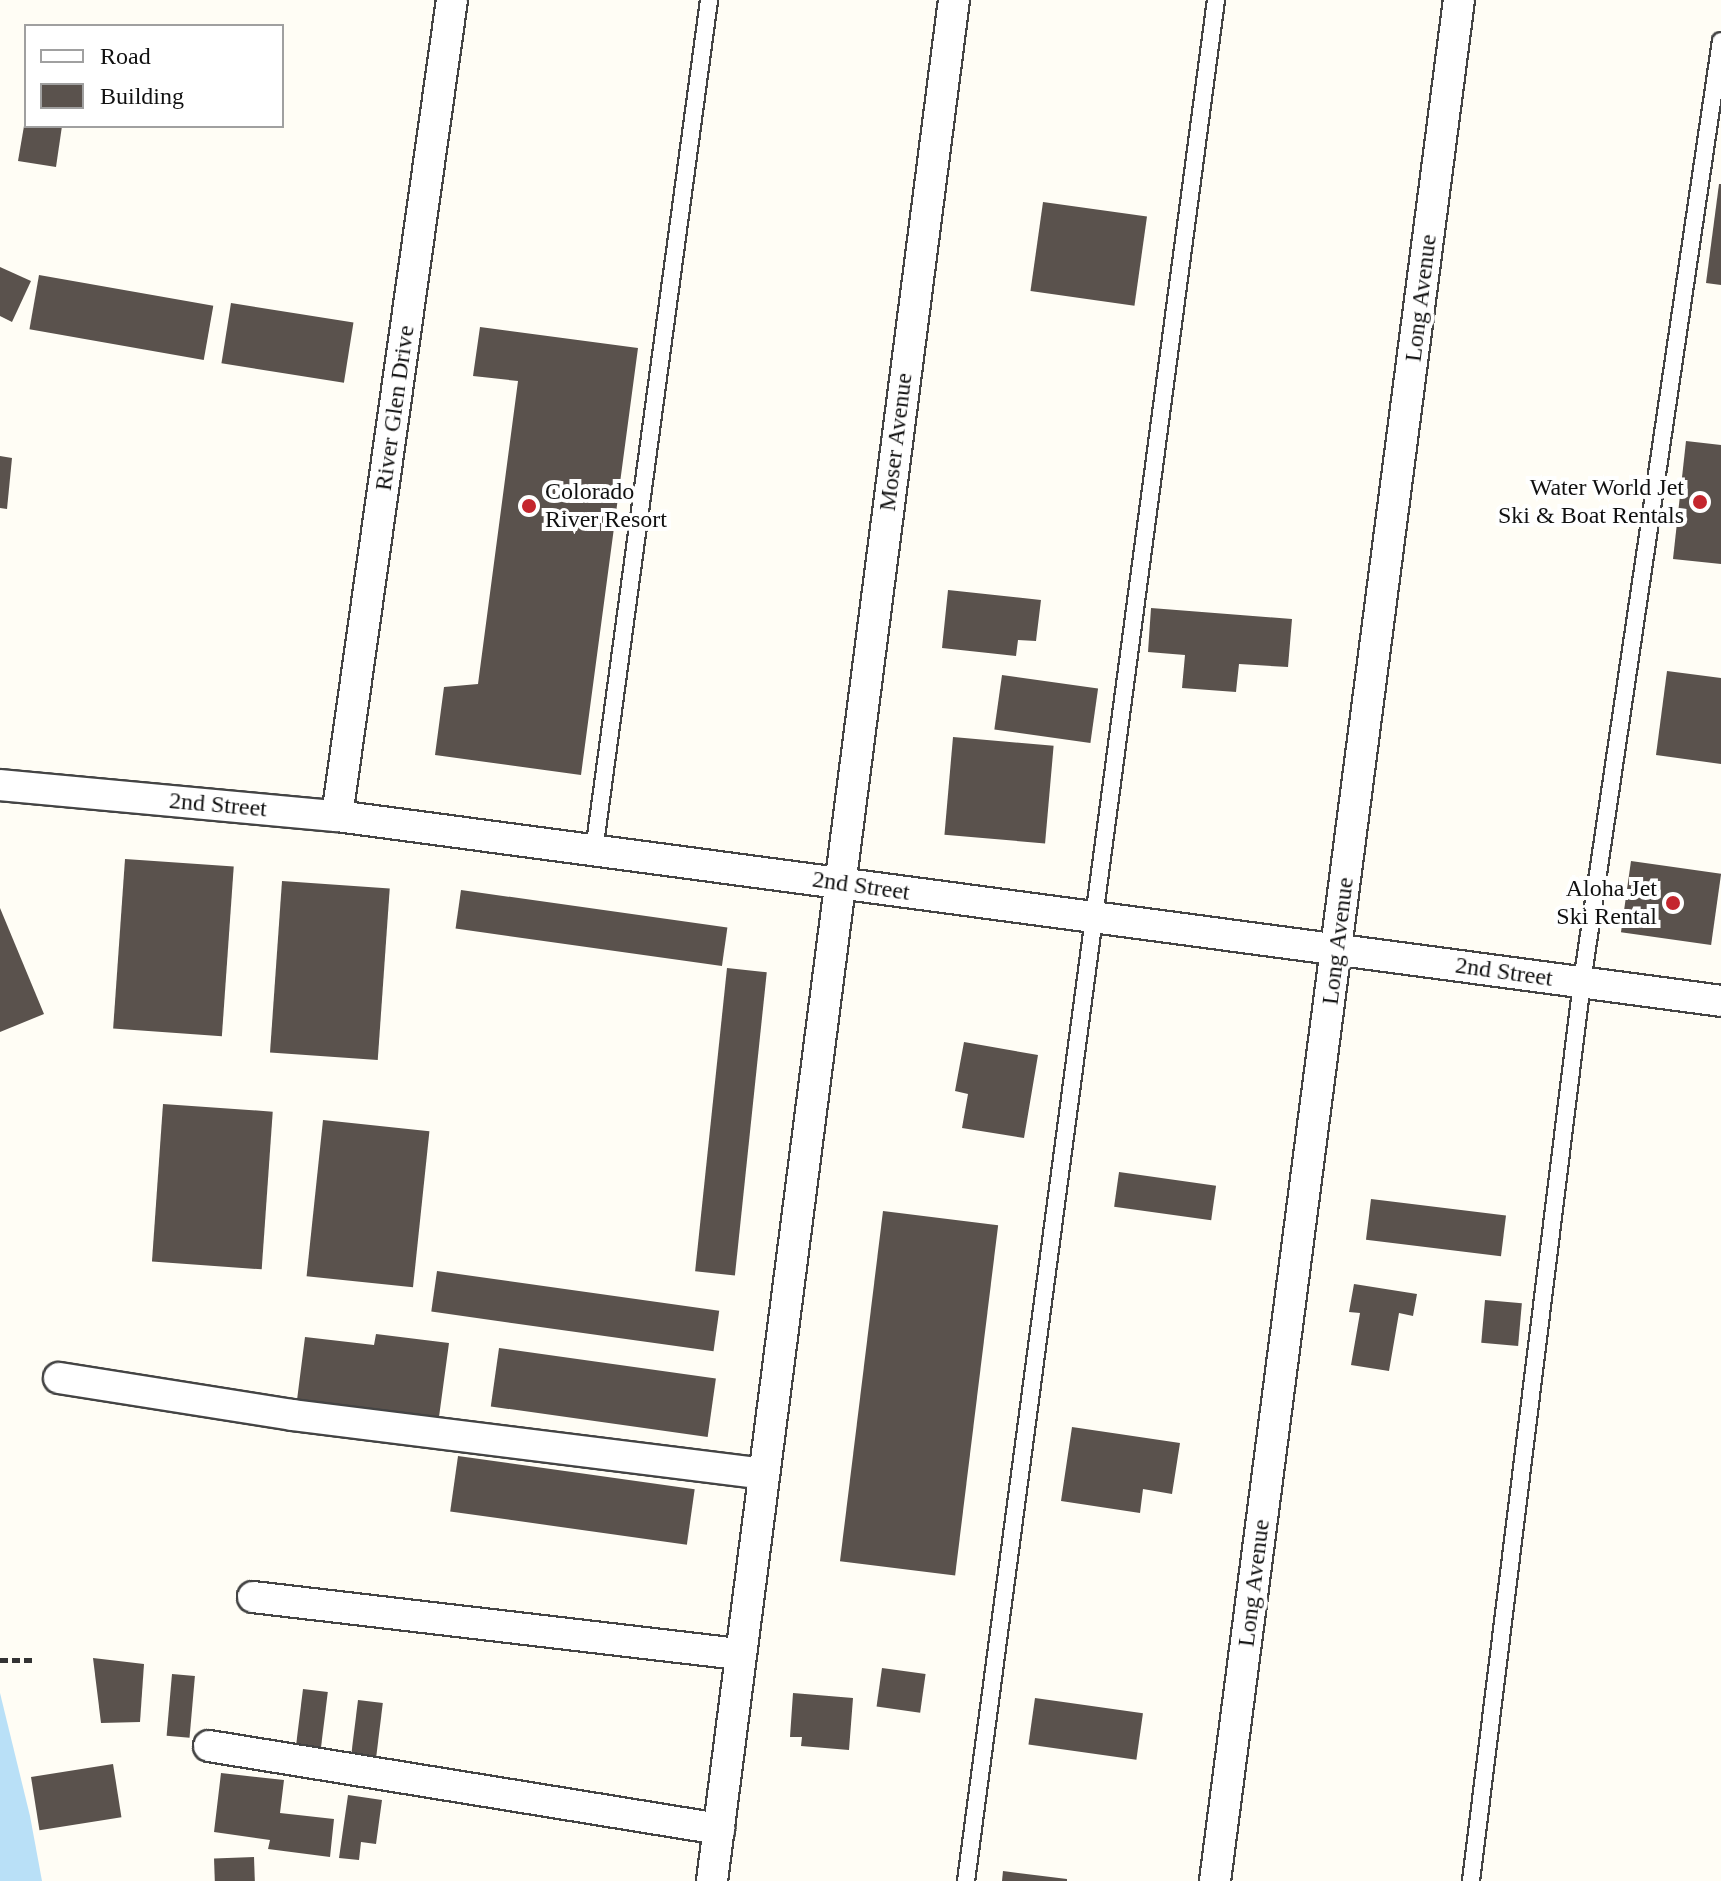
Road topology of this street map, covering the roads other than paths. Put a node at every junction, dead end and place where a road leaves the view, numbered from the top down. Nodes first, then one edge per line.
1 (452, 0) edge
2 (709, 0) edge
3 (954, 0) edge
4 (1216, 0) edge
5 (1459, 0) edge
6 (1721, 41) edge
7 (0, 785) edge
8 (337, 816) junction
9 (594, 851) junction
10 (839, 883) junction
11 (1092, 917) junction
12 (1337, 950) junction
13 (1582, 982) junction
14 (1721, 1001) edge
15 (59, 1378) dead end
16 (763, 1474) junction
17 (253, 1597) dead end
18 (741, 1654) junction
19 (209, 1746) dead end
20 (719, 1829) junction
21 (712, 1881) edge
22 (966, 1881) edge
23 (1215, 1881) edge
24 (1471, 1881) edge

1 - 8 street, River Glen Drive
2 - 9 lane
3 - 10 street, Moser Avenue
4 - 11 lane
5 - 12 street, Long Avenue
6 - 13 lane
7 - 8 street, 2nd Street
8 - 9 street, 2nd Street
9 - 10 street, 2nd Street
10 - 11 street, 2nd Street
10 - 16 street, Moser Avenue
11 - 12 street, 2nd Street
11 - 22 lane
12 - 13 street, 2nd Street
12 - 23 street, Long Avenue
13 - 14 street, 2nd Street
13 - 24 lane
15 - 16 street
16 - 18 street, Moser Avenue
17 - 18 street
18 - 20 street, Moser Avenue
19 - 20 street
20 - 21 street, Moser Avenue

